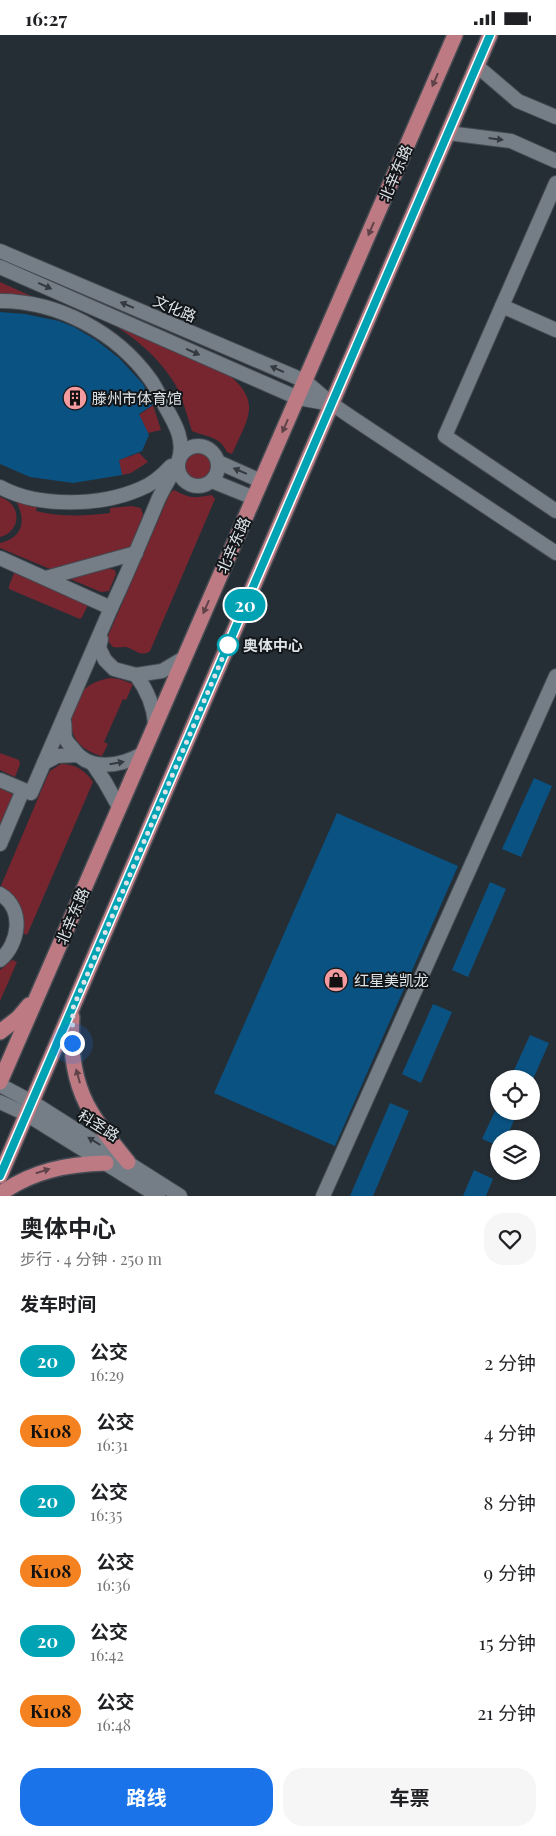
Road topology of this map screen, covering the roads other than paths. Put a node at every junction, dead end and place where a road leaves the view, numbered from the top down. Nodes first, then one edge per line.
1 (455, 35) edge
2 (490, 35) edge
3 (477, 66) junction
4 (556, 117) edge
5 (448, 133) junction
6 (556, 161) edge
7 (556, 183) edge
8 (0, 251) edge
9 (0, 267) edge
10 (0, 301) edge
11 (502, 306) junction
12 (556, 330) edge
13 (305, 381) junction
14 (298, 398) junction
15 (332, 404) junction
16 (181, 437) junction
17 (198, 446) junction
18 (179, 459) junction
19 (218, 462) junction
20 (212, 481) junction
21 (261, 481) junction
22 (188, 485) junction
23 (0, 487) edge
24 (159, 498) junction
25 (254, 498) junction
26 (556, 511) edge
27 (136, 553) junction
28 (556, 553) edge
29 (0, 558) edge
30 (46, 579) junction
31 (112, 609) junction
32 (104, 629) junction
33 (184, 658) junction
34 (114, 669) junction
35 (136, 675) junction
36 (556, 675) edge
37 (76, 692) junction
38 (64, 718) junction
39 (155, 724) junction
40 (142, 754) junction
41 (78, 755) junction
42 (44, 763) junction
43 (93, 764) junction
44 (0, 780) edge
45 (22, 790) junction
46 (119, 807) junction
47 (0, 844) edge
48 (0, 894) edge
49 (0, 960) edge
50 (38, 995) junction
51 (73, 1008) junction
52 (0, 1031) edge
53 (0, 1084) edge
54 (0, 1102) edge
55 (29, 1108) junction
56 (106, 1163) junction
57 (128, 1163) junction
58 (0, 1176) edge
59 (0, 1194) edge
60 (158, 1196) edge
61 (180, 1196) edge
62 (324, 1196) edge

1 -> 13 main road, 北辛东路
2 - 3 main road
3 - 4 street
3 - 5 main road
5 -> 6 street
5 - 15 main road
7 - 11 street
13 -> 8 street, 文化路
9 -> 14 street, 文化路
10 - 16 street
11 - 12 street
11 - 26 street
13 - 14 main road, 北辛东路
13 - 15 street, 文化路
14 - 15 street, 文化路
14 -> 21 main road, 北辛东路
15 - 28 street, 文化路
15 - 51 main road
16 - 17 street
16 - 18 street
17 - 18 street
17 - 19 street
18 - 22 street
18 - 23 street
18 - 24 street
19 - 20 street
21 -> 19 street
20 - 22 street
20 - 25 street
21 - 25 main road, 北辛东路
22 - 24 street
24 - 27 street
25 -> 33 main road, 北辛东路
27 - 30 street
27 - 31 street
29 - 30 street
30 - 31 street
31 - 32 street
32 - 34 street
32 - 37 street
33 - 35 street
33 - 39 main road, 北辛东路
34 - 35 street
34 - 37 street
35 - 39 street
36 - 62 street
37 - 38 street
38 - 41 street
38 - 42 street
39 - 40 main road, 北辛东路
43 -> 40 street
40 - 46 main road, 北辛东路
41 - 42 street
41 - 43 street
42 - 45 street
43 - 46 street
44 - 45 street
45 - 47 street
46 - 50 main road, 北辛东路
48 - 49 street
50 - 52 main road
50 - 53 main road, 北辛东路
51 - 55 main road
57 -> 51 main road
53 - 55 street, 科圣路
54 - 55 street, 科圣路
55 - 56 street, 科圣路
57 -> 55 street, 科圣路
55 - 58 main road
59 -> 56 main road
56 - 60 street, 科圣路
57 - 61 street, 科圣路

